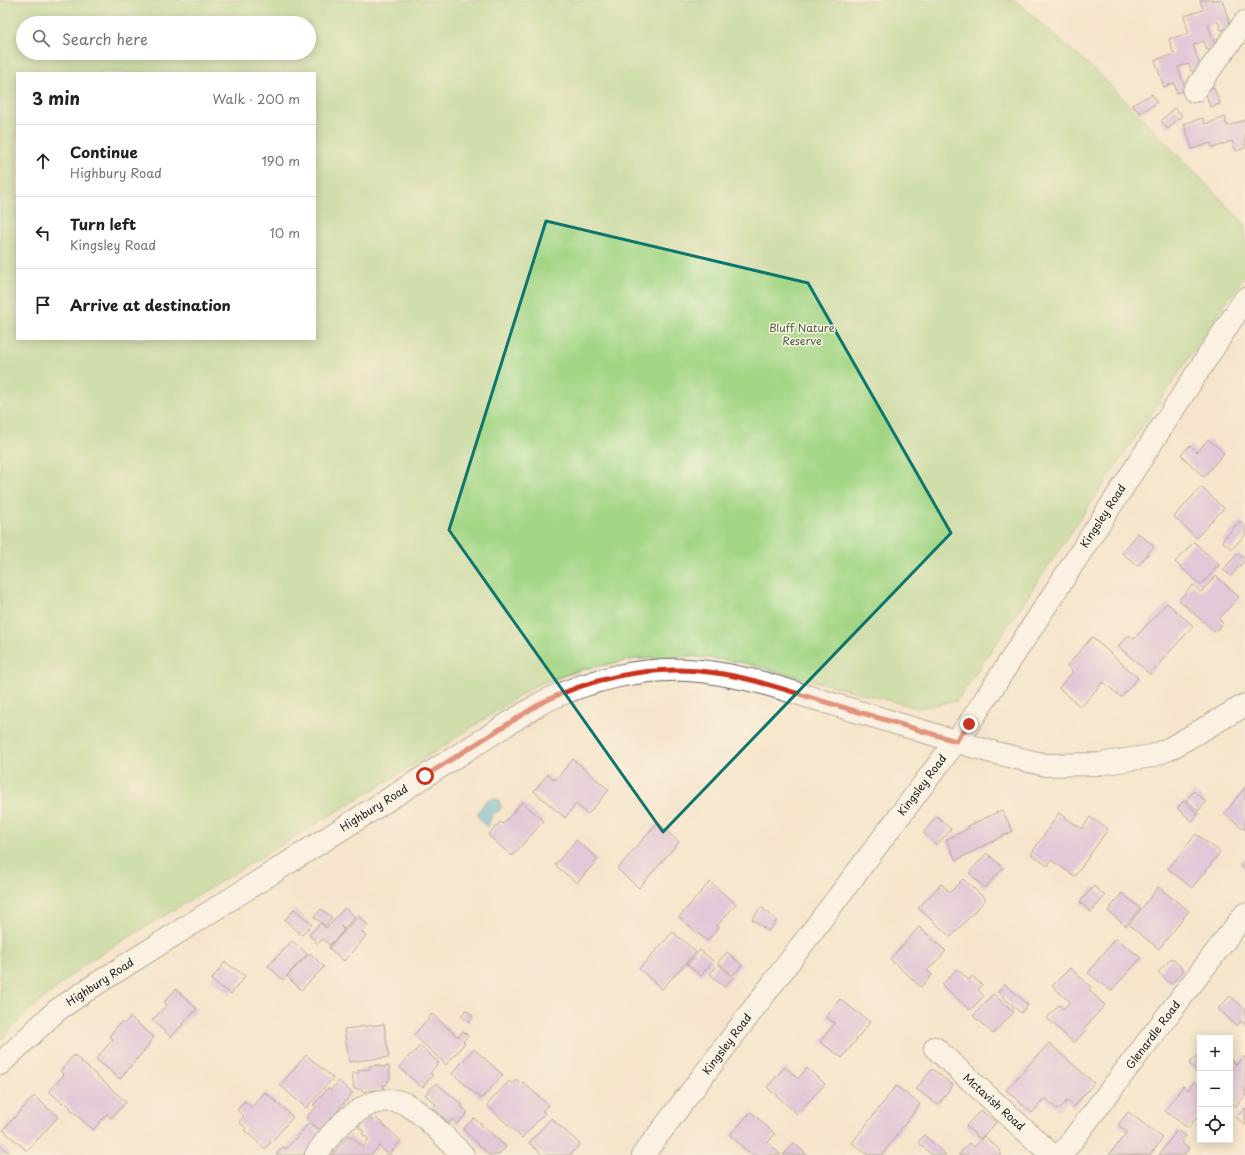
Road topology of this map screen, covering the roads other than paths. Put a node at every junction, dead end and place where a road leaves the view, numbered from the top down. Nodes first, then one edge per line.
1 (1245, 22) edge
2 (1194, 91) dead end
3 (1245, 299) edge
4 (1245, 705) edge
5 (956, 741) junction
6 (1245, 914) edge
7 (935, 1048) dead end
8 (0, 1064) edge
9 (316, 1155) edge
10 (463, 1155) edge
11 (643, 1155) edge
12 (1052, 1155) edge
13 (1061, 1155) edge

1 - 2 street
3 - 5 street, Kingsley Road
4 - 5 street, Highbury Road
5 - 8 street, Highbury Road
5 - 11 street, Kingsley Road
6 - 13 street, Glenardle Road
7 - 12 street, Mctavish Road
9 - 10 street

